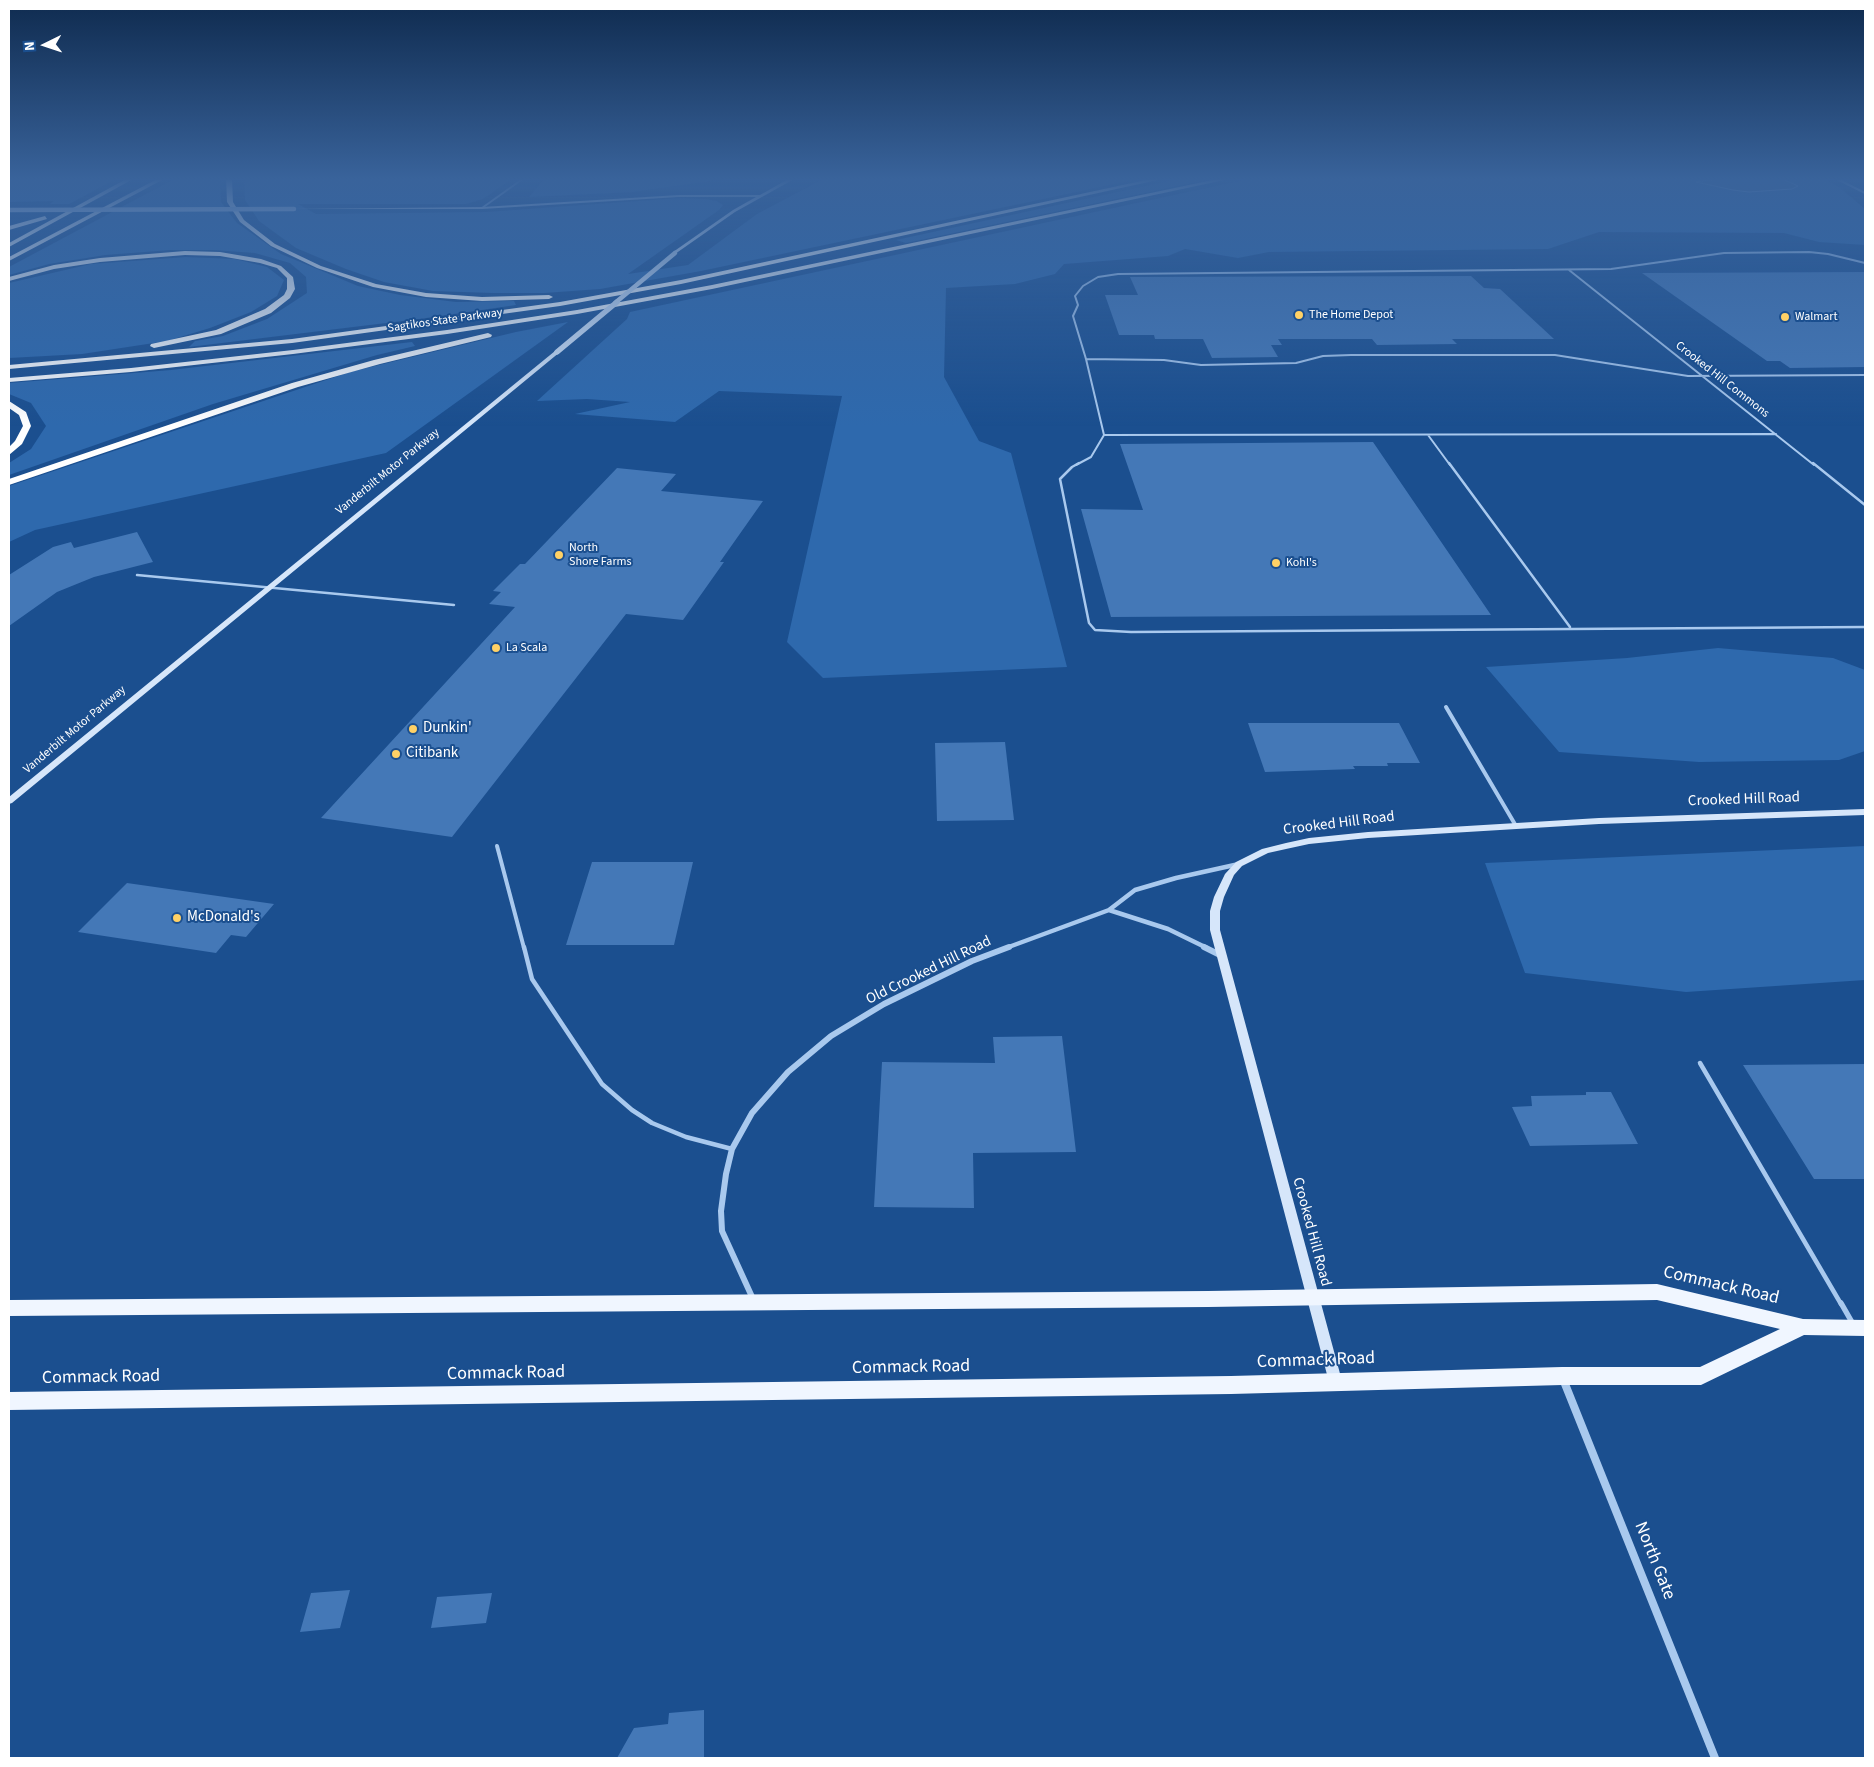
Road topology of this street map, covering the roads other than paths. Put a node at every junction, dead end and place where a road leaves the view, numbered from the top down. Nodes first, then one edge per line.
1 (97, 260) edge
2 (258, 260) edge
3 (303, 260) edge
4 (667, 260) edge
5 (781, 260) edge
6 (840, 260) edge
7 (1671, 260) edge
8 (1568, 269) junction
9 (776, 274) junction
10 (9, 279) edge
11 (681, 282) junction
12 (1086, 359) junction
13 (9, 364) edge
14 (9, 368) edge
15 (1865, 374) edge
16 (1703, 376) junction
17 (9, 380) edge
18 (9, 404) edge
19 (1776, 434) junction
20 (1104, 435) junction
21 (1428, 435) junction
22 (9, 452) edge
23 (9, 482) edge
24 (1865, 504) edge
25 (137, 575) dead end
26 (267, 587) junction
27 (454, 605) dead end
28 (1570, 627) junction
29 (1865, 627) edge
30 (1446, 707) dead end
31 (9, 801) edge
32 (1865, 812) edge
33 (1516, 826) junction
34 (497, 846) dead end
35 (1238, 864) junction
36 (1109, 910) junction
37 (1222, 956) junction
38 (1700, 1063) dead end
39 (732, 1149) junction
40 (1311, 1296) junction
41 (755, 1302) junction
42 (9, 1308) edge
43 (1803, 1327) junction
44 (1860, 1328) edge
45 (1562, 1376) junction
46 (1335, 1381) junction
47 (9, 1400) edge
48 (1716, 1758) edge

1 - 10 highway
2 - 13 highway
3 - 11 highway
4 - 26 main road, Vanderbilt Motor Parkway, bridge
5 - 11 highway, Sagtikos State Parkway
6 - 9 highway, Sagtikos State Parkway
7 - 8 lane
8 - 12 lane
8 - 16 lane, Crooked Hill Commons
9 - 17 highway, Sagtikos State Parkway
9 - 23 highway
11 - 14 highway, Sagtikos State Parkway
12 - 16 lane
12 - 20 lane
15 - 16 lane
16 - 19 lane, Crooked Hill Commons
18 - 22 highway
19 - 21 lane
19 - 24 lane, Crooked Hill Commons
20 - 21 lane
20 - 28 lane
21 - 28 lane
25 - 26 lane
26 - 27 lane
26 - 31 main road, Vanderbilt Motor Parkway
28 - 29 lane
30 - 33 lane
32 - 33 main road, Crooked Hill Road
33 - 35 main road, Crooked Hill Road
34 - 39 lane
35 - 36 street, Old Crooked Hill Road
35 - 37 main road, Crooked Hill Road
36 - 37 street
36 - 39 street, Old Crooked Hill Road
37 - 40 main road, Crooked Hill Road
38 - 44 lane
39 - 41 street, Old Crooked Hill Road
40 - 41 main road, Commack Road
40 - 43 main road, Commack Road
40 - 46 main road, Crooked Hill Road
41 - 42 main road, Commack Road
43 - 44 main road, Commack Road
43 - 45 main road, Commack Road
45 - 46 main road, Commack Road
45 - 48 street, North Gate
46 - 47 main road, Commack Road

